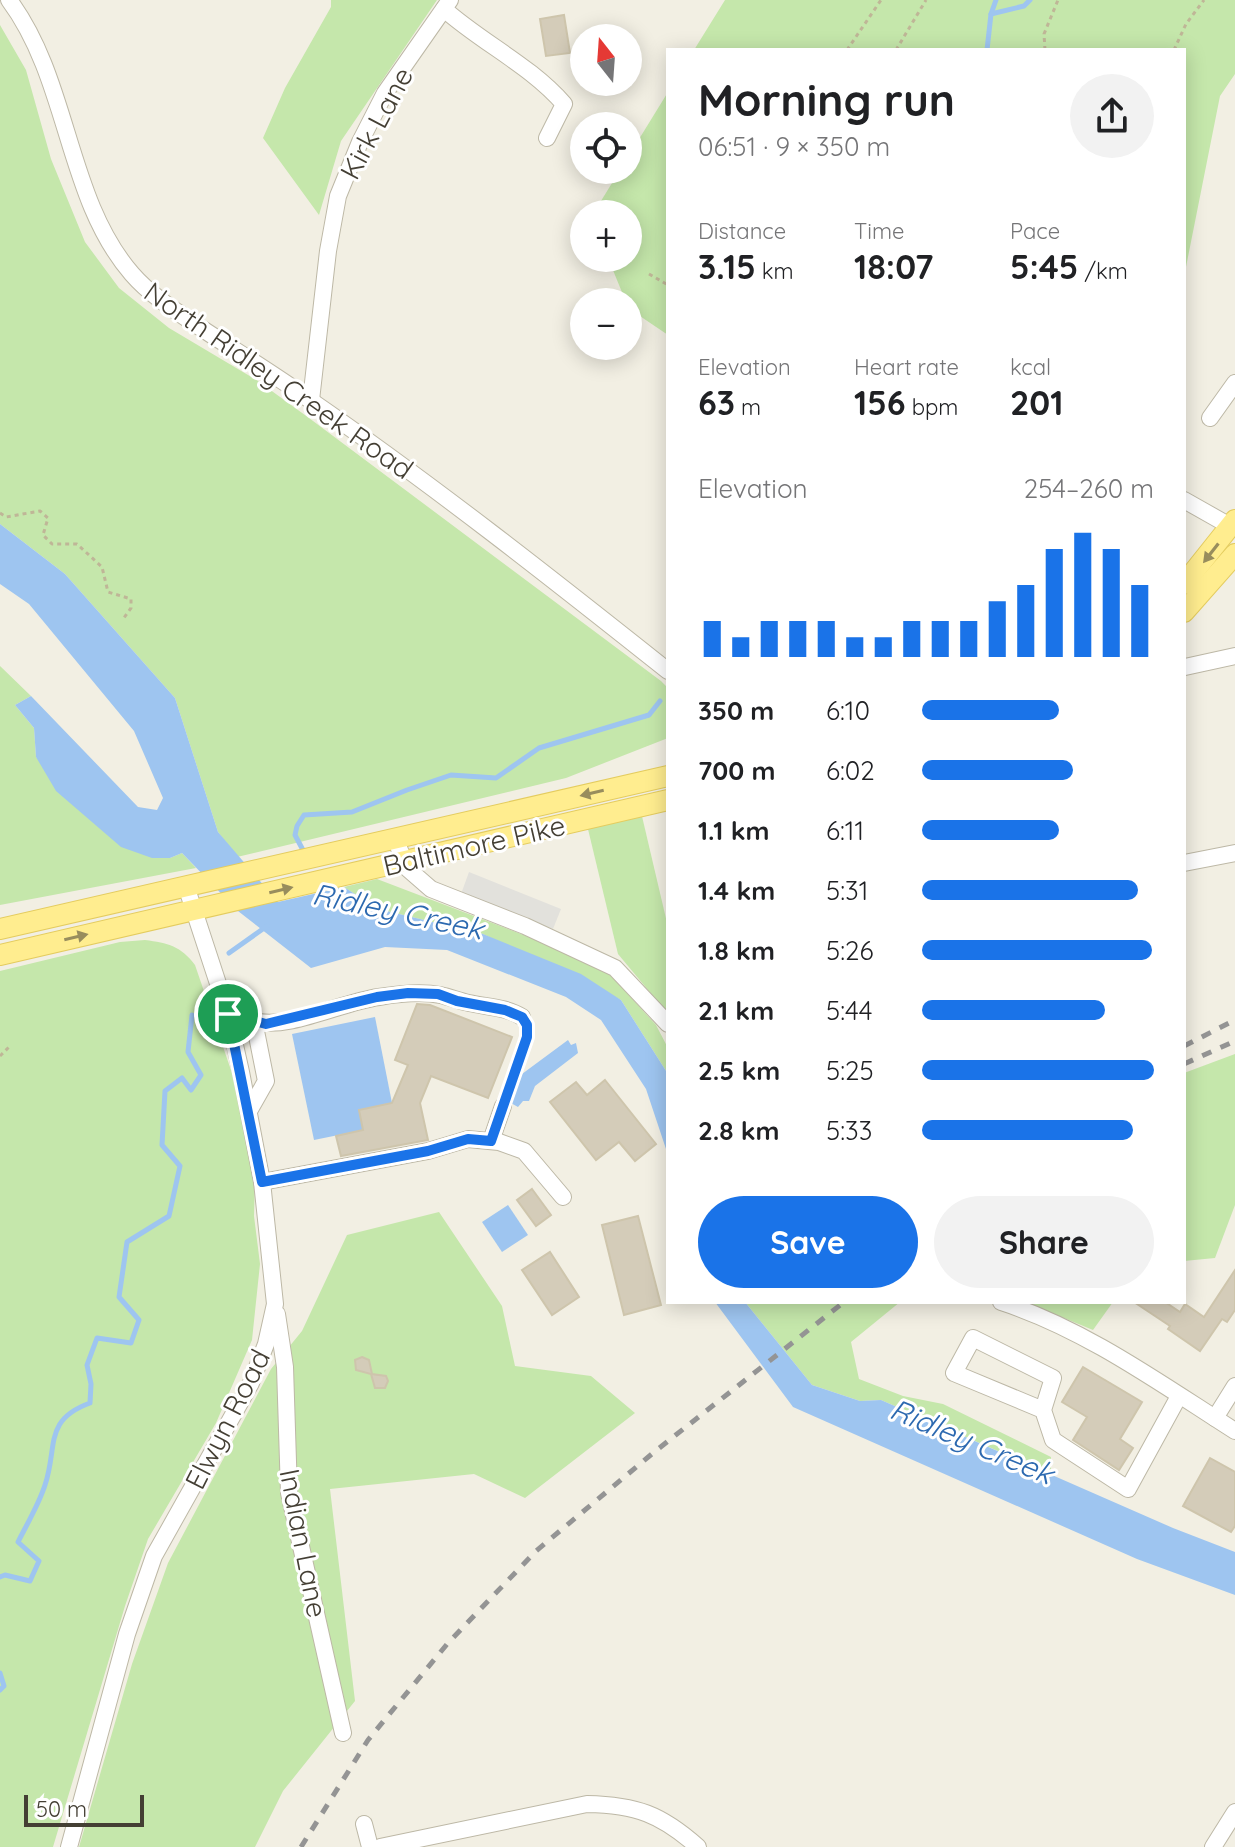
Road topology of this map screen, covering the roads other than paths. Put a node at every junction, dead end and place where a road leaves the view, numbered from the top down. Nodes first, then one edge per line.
1 (9, 0) edge
2 (447, 4) edge
3 (547, 138) dead end
4 (1235, 383) edge
5 (311, 400) junction
6 (1210, 418) dead end
7 (1186, 501) edge
8 (1233, 523) edge
9 (1235, 554) edge
10 (1186, 582) edge
11 (1186, 610) edge
12 (1235, 656) edge
13 (1186, 667) edge
14 (666, 669) edge
15 (666, 776) edge
16 (666, 800) edge
17 (395, 839) junction
18 (1235, 853) edge
19 (403, 862) junction
20 (1186, 863) edge
21 (196, 884) junction
22 (194, 910) junction
23 (0, 929) edge
24 (0, 955) edge
25 (228, 1014) junction
26 (522, 1017) road end
27 (254, 1021) junction
28 (666, 1022) edge
29 (503, 1106) road end
30 (249, 1111) junction
31 (491, 1141) junction
32 (262, 1182) junction
33 (563, 1197) dead end
34 (275, 1304) junction
35 (1008, 1304) edge
36 (1235, 1386) edge
37 (1179, 1396) junction
38 (1043, 1410) junction
39 (1215, 1418) junction
40 (1235, 1431) edge
41 (343, 1733) dead end
42 (1235, 1812) edge
43 (364, 1824) dead end
44 (69, 1847) edge
45 (370, 1847) edge
46 (380, 1847) edge
47 (698, 1847) edge
48 (1213, 1847) edge

1 - 5 street, North Ridley Creek Road
2 - 3 street
2 - 5 street, Kirk Lane
4 - 6 street
5 - 14 street, North Ridley Creek Road
7 - 8 street
8 -> 10 main road
9 - 11 main road
12 - 13 street
15 -> 17 main road, Baltimore Pike
16 - 19 main road, Baltimore Pike
17 - 19 street
17 - 21 main road, Baltimore Pike
18 - 20 street
22 -> 19 main road, Baltimore Pike
19 - 28 street
21 - 22 street, Elwyn Road
21 - 23 main road, Baltimore Pike
24 -> 22 main road, Baltimore Pike
22 - 25 street, Elwyn Road
25 - 27 street
25 - 30 street, Elwyn Road
26 - 27 street
27 - 30 street
29 - 31 street
30 - 32 street, Elwyn Road
31 - 32 street
31 - 33 street
32 - 34 street, Elwyn Road
34 - 41 street, Indian Lane
34 - 44 street, Elwyn Road
35 - 37 street
36 - 39 street
37 - 38 street
37 - 39 street
38 - 38 street
39 - 40 street
42 - 48 street
43 - 45 street
46 - 47 street

